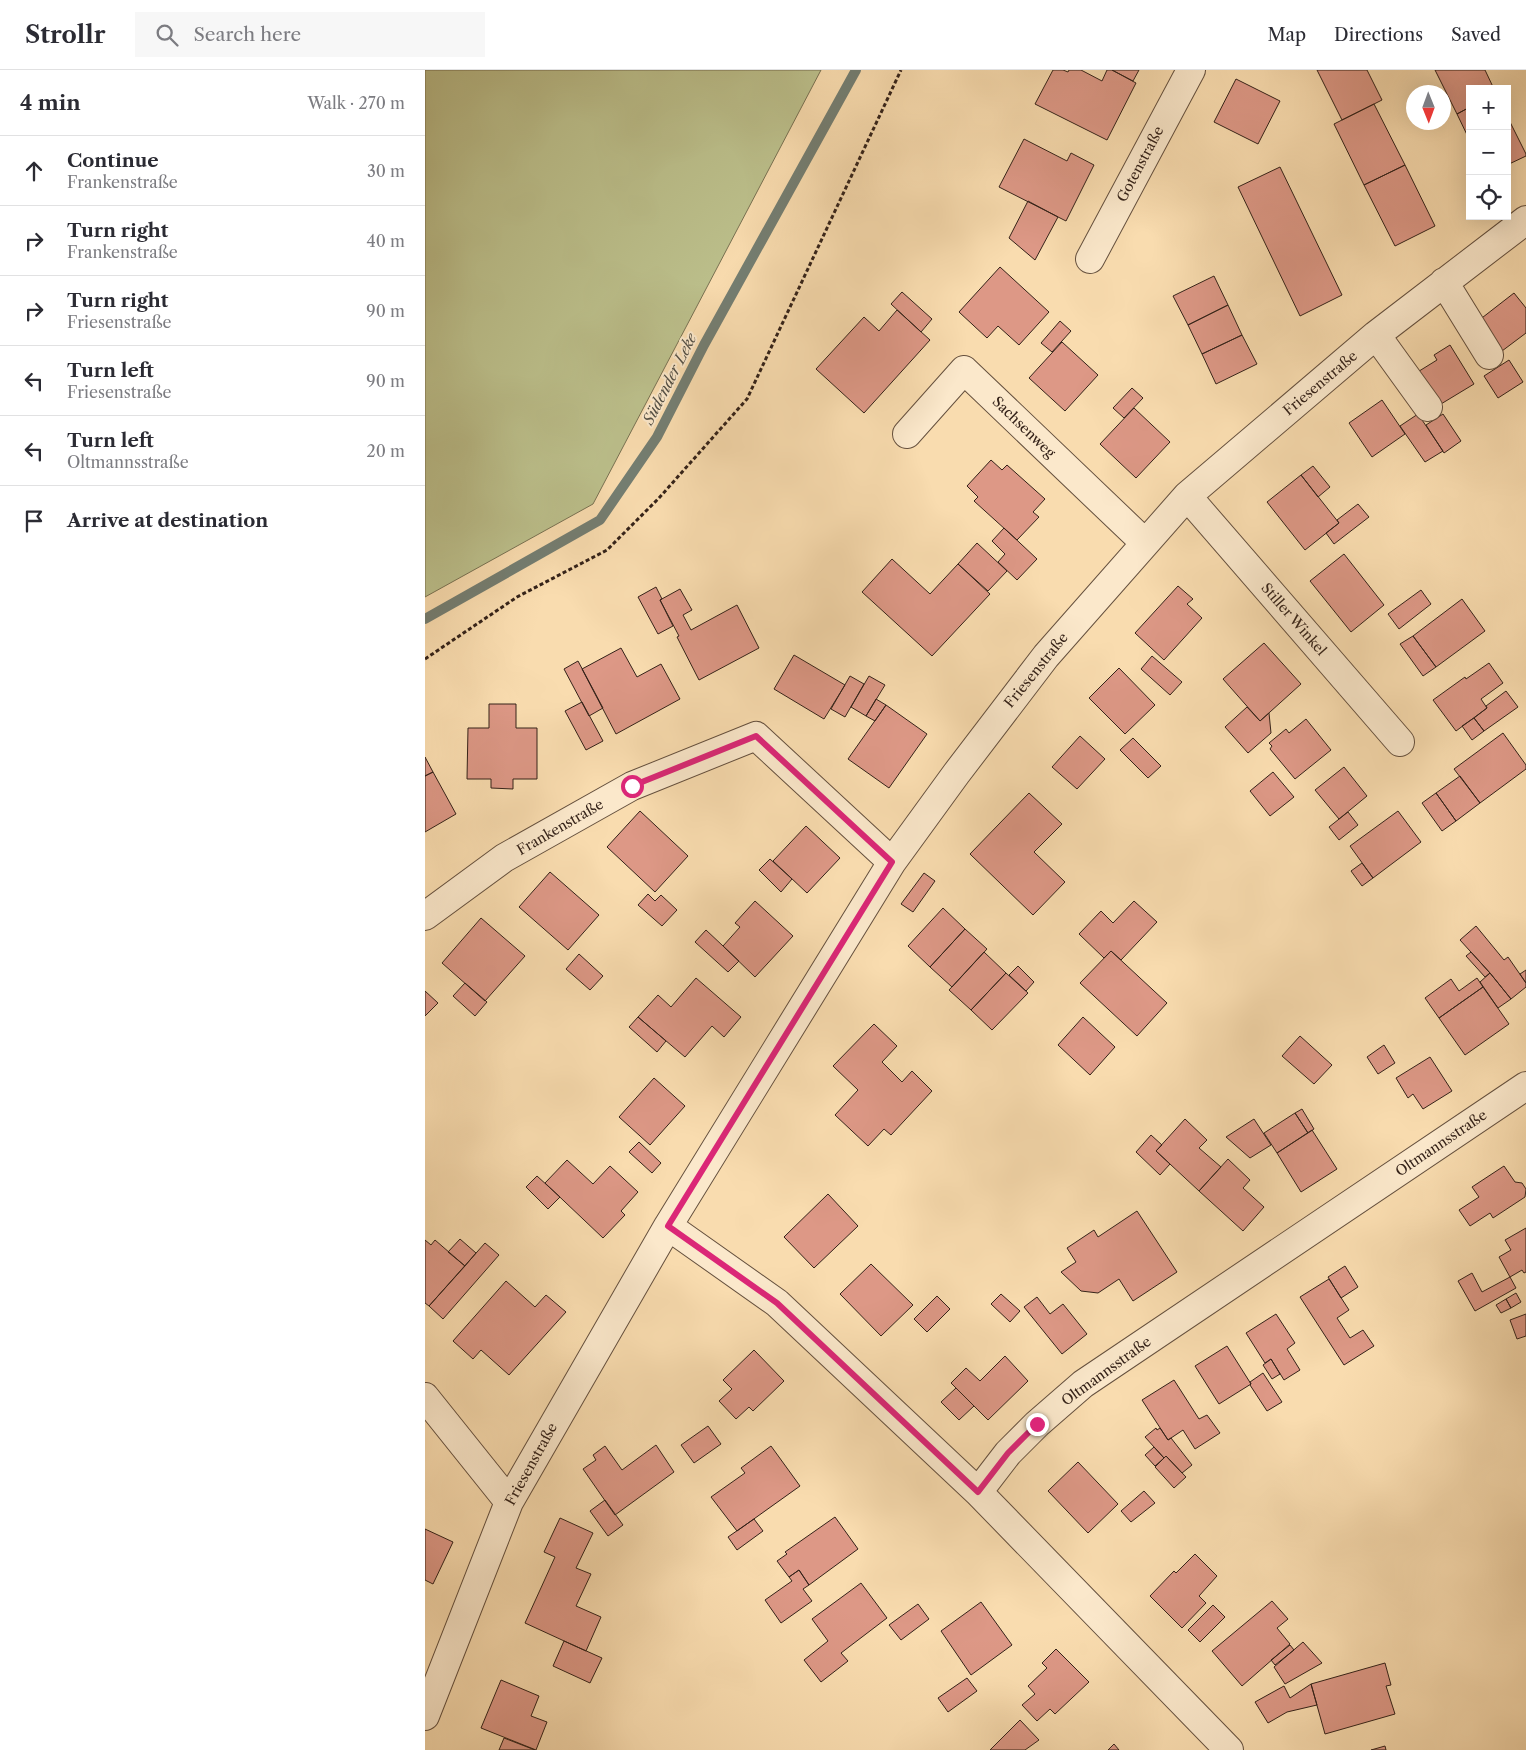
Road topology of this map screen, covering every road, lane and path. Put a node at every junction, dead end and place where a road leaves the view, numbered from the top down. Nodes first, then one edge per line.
1 (901, 70) edge
2 (1191, 70) edge
3 (1526, 220) edge
4 (1090, 259) dead end
5 (1444, 282) junction
6 (1376, 335) junction
7 (1489, 355) dead end
8 (1428, 407) dead end
9 (907, 434) dead end
10 (1187, 496) junction
11 (1145, 543) junction
12 (425, 659) edge
13 (1400, 742) dead end
14 (892, 862) junction
15 (425, 916) edge
16 (1526, 1087) edge
17 (668, 1226) junction
18 (425, 1397) edge
19 (978, 1492) junction
20 (509, 1502) junction
21 (425, 1716) edge
22 (1229, 1750) edge

1 - 12 path
2 - 4 street, Gotenstraße
3 - 5 street, Friesenstraße
5 - 6 street, Friesenstraße
5 - 7 street
6 - 8 street
6 - 10 street, Friesenstraße
9 - 11 street, Sachsenweg
10 - 11 street, Friesenstraße
10 - 13 street, Stiller Winkel
11 - 14 street, Friesenstraße
14 - 15 street, Frankenstraße
14 - 17 street, Friesenstraße
16 - 19 street, Oltmannsstraße
17 - 19 street
17 - 20 street, Friesenstraße
18 - 20 street
19 - 22 street
20 - 21 street, Friesenstraße

